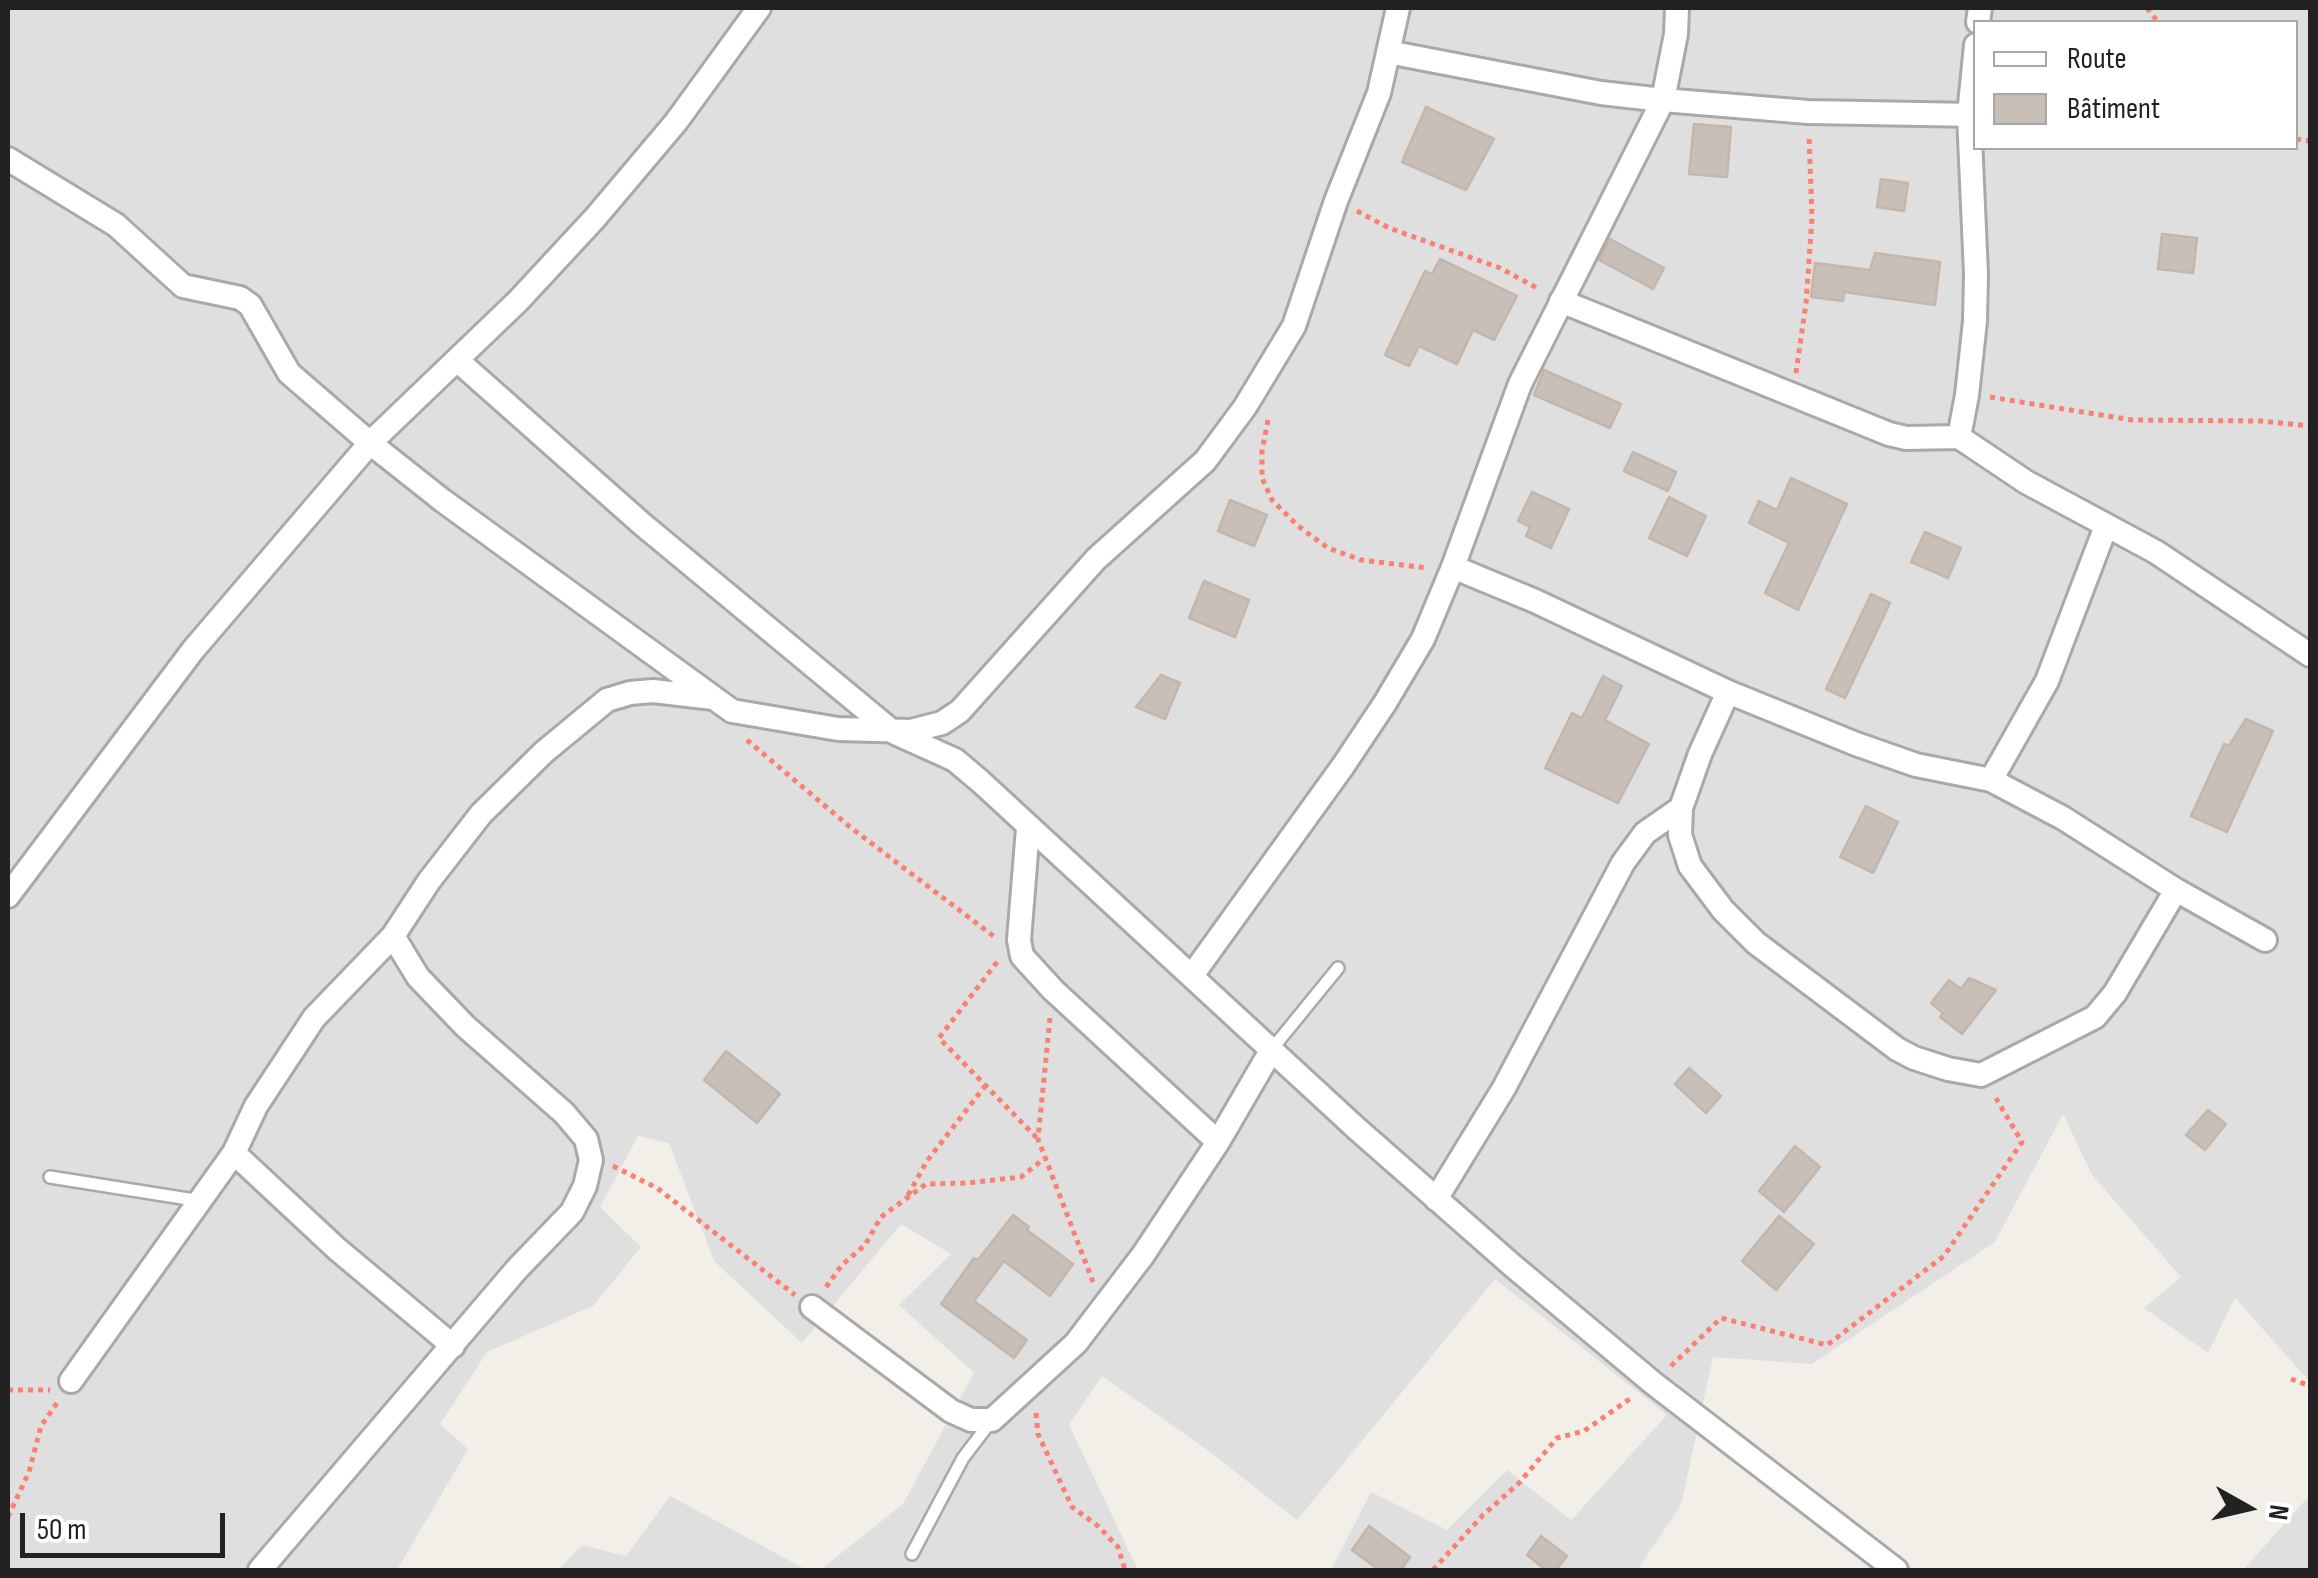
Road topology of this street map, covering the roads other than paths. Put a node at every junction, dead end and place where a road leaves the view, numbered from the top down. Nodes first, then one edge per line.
1 (759, 8) edge
2 (1398, 8) edge
3 (1677, 8) edge
4 (1388, 52) junction
5 (1663, 100) junction
6 (1972, 115) edge
7 (8, 159) edge
8 (1561, 301) junction
9 (457, 360) junction
10 (1959, 437) junction
11 (370, 443) junction
12 (2106, 526) junction
13 (1453, 567) junction
14 (2310, 655) edge
15 (1728, 692) junction
16 (724, 704) junction
17 (893, 732) junction
18 (1991, 780) junction
19 (1681, 808) junction
20 (1028, 828) junction
21 (2176, 890) junction
22 (8, 896) edge
23 (393, 936) junction
24 (2265, 940) dead end
25 (1338, 968) dead end
26 (1193, 974) junction
27 (1272, 1049) junction
28 (1218, 1142) junction
29 (234, 1152) junction
30 (50, 1177) dead end
31 (1436, 1200) junction
32 (201, 1201) junction
33 (812, 1308) road end
34 (453, 1346) junction
35 (71, 1381) road end
36 (992, 1420) junction
37 (912, 1554) dead end
38 (260, 1570) edge
39 (1896, 1570) edge

1 - 9 street
2 - 4 street
3 - 5 street
4 - 5 street
4 - 17 street
5 - 6 street
5 - 8 street
6 - 10 street
7 - 11 street
8 - 10 street
8 - 13 street
9 - 11 street
9 - 17 street
10 - 12 street
11 - 16 street
11 - 22 street
12 - 14 street
12 - 18 street
13 - 15 street
13 - 26 street
15 - 18 street
15 - 19 street
16 - 17 street
16 - 23 street
17 - 20 street
18 - 21 street
19 - 21 street
19 - 31 street
20 - 26 street
20 - 28 street
21 - 24 street
23 - 29 street
23 - 34 street
25 - 27 lane
26 - 27 street
27 - 28 street
27 - 31 street
28 - 36 street
29 - 32 street
29 - 34 street
30 - 32 lane
31 - 39 street
32 - 35 street
33 - 36 street
34 - 38 street
36 - 37 lane

